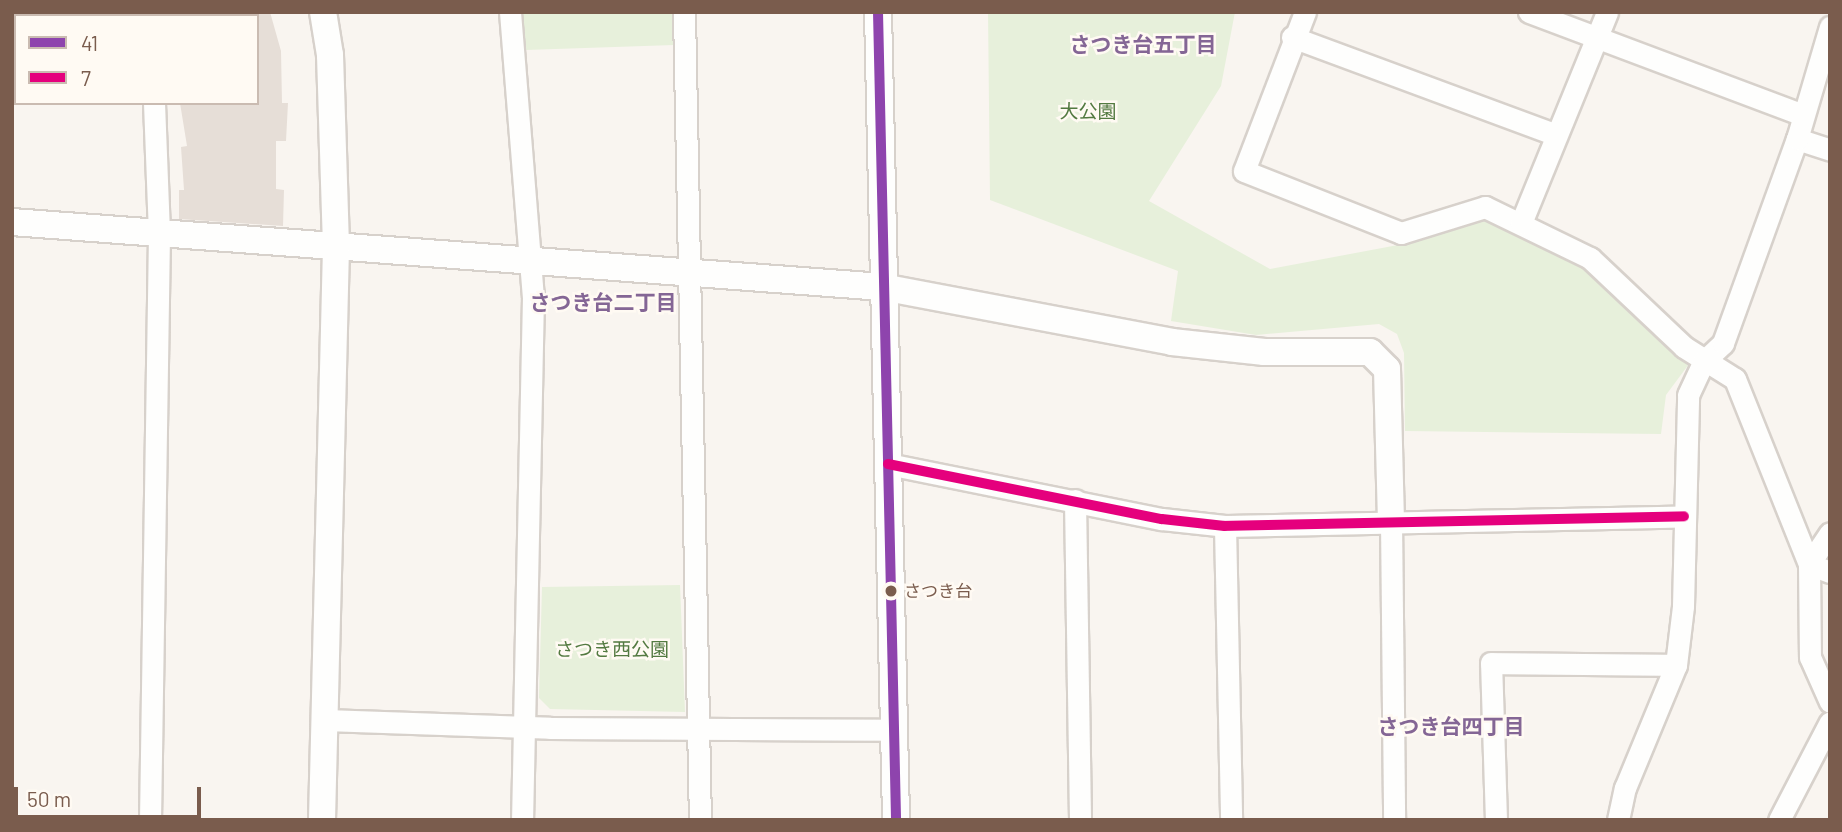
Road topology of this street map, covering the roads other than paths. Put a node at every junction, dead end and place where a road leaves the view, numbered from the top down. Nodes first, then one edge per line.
1 (323, 12) edge
2 (510, 12) edge
3 (684, 12) edge
4 (878, 12) edge
5 (1305, 12) edge
6 (1529, 12) edge
7 (1607, 12) edge
8 (1830, 27) edge
9 (1292, 37) junction
10 (1599, 40) junction
11 (154, 105) edge
12 (1802, 115) junction
13 (1555, 134) junction
14 (1797, 139) junction
15 (1830, 150) edge
16 (12, 222) edge
17 (1521, 223) junction
18 (159, 233) junction
19 (336, 246) junction
20 (530, 264) junction
21 (689, 274) junction
22 (882, 287) junction
23 (1704, 361) junction
24 (888, 464) junction
25 (1075, 500) junction
26 (1684, 516) junction
27 (1391, 520) junction
28 (1225, 526) junction
29 (1830, 533) edge
30 (1808, 564) junction
31 (1830, 572) edge
32 (1676, 665) junction
33 (1830, 702) edge
34 (325, 720) junction
35 (1830, 722) edge
36 (524, 725) junction
37 (699, 729) junction
38 (895, 730) junction
39 (150, 820) edge
40 (322, 820) edge
41 (522, 820) edge
42 (700, 820) edge
43 (897, 820) edge
44 (1080, 820) edge
45 (1231, 820) edge
46 (1394, 820) edge
47 (1496, 820) edge
48 (1618, 820) edge
49 (1779, 820) edge

1 - 19 street
2 - 20 street
3 - 21 street
4 - 22 street
5 - 9 street
6 - 10 street
7 - 10 street
8 - 12 street
9 - 13 street
9 - 17 street
10 - 12 street
10 - 13 street
11 - 18 street
12 - 14 street
13 - 17 street
14 - 15 street
14 - 23 street
16 - 18 street
17 - 23 street
18 - 19 street
18 - 39 street
19 - 20 street
19 - 34 street
20 - 21 street
20 - 36 street
21 - 22 street
21 - 37 street
22 - 24 street
22 - 27 street
23 - 26 street
23 - 30 street
24 - 25 street
24 - 38 street
25 - 28 street
25 - 44 street
26 - 27 street
26 - 32 street
27 - 28 street
27 - 46 street
28 - 45 street
29 - 30 street
30 - 31 street
30 - 33 street
32 - 47 street
32 - 48 street
34 - 36 street
34 - 40 street
35 - 49 street
36 - 37 street
36 - 41 street
37 - 38 street
37 - 42 street
38 - 43 street

